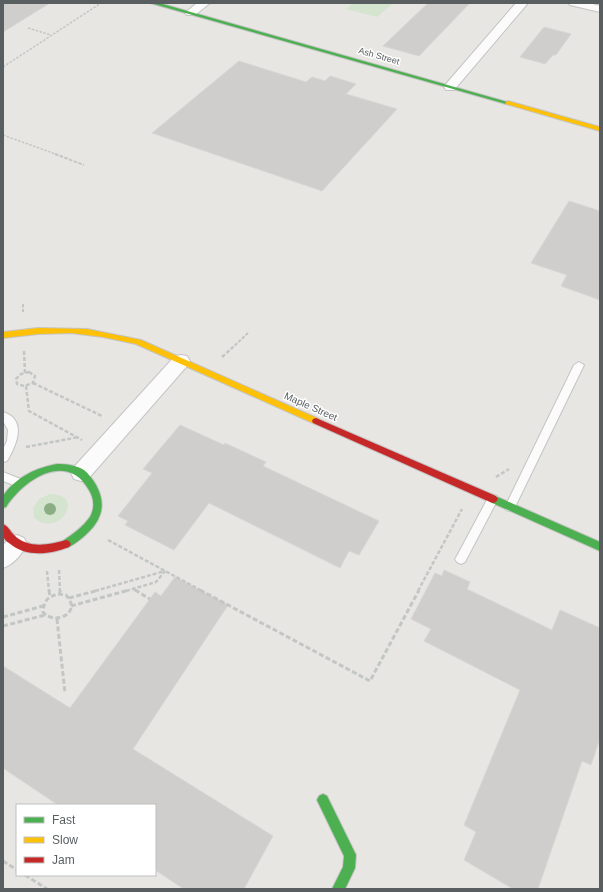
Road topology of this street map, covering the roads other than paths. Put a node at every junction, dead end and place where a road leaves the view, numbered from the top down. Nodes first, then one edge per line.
1 (153, 3) edge
2 (204, 3) edge
3 (522, 3) edge
4 (579, 4) edge
5 (600, 9) edge
6 (191, 12) junction
7 (450, 87) junction
8 (600, 129) edge
9 (3, 335) edge
10 (181, 361) junction
11 (579, 365) dead end
12 (3, 416) edge
13 (5, 454) edge
14 (80, 473) junction
15 (3, 476) edge
16 (18, 483) junction
17 (493, 499) junction
18 (3, 504) edge
19 (510, 507) junction
20 (3, 528) edge
21 (17, 544) junction
22 (600, 547) edge
23 (3, 559) edge
24 (461, 559) dead end
25 (323, 800) dead end
26 (338, 889) edge

1 - 6 street, Ash Street
2 - 6 street
3 - 7 street
4 - 5 street
6 - 7 street, Ash Street
7 - 8 street, Ash Street
9 - 10 street, Maple Street
10 - 14 street
10 - 17 street, Maple Street
11 - 19 lane
12 - 13 lane
14 - 16 street
14 - 21 street
15 - 16 lane
16 - 18 street
17 - 19 street, Maple Street
17 - 24 lane
19 - 22 street, Maple Street
20 - 21 street
21 - 23 street
25 - 26 street

